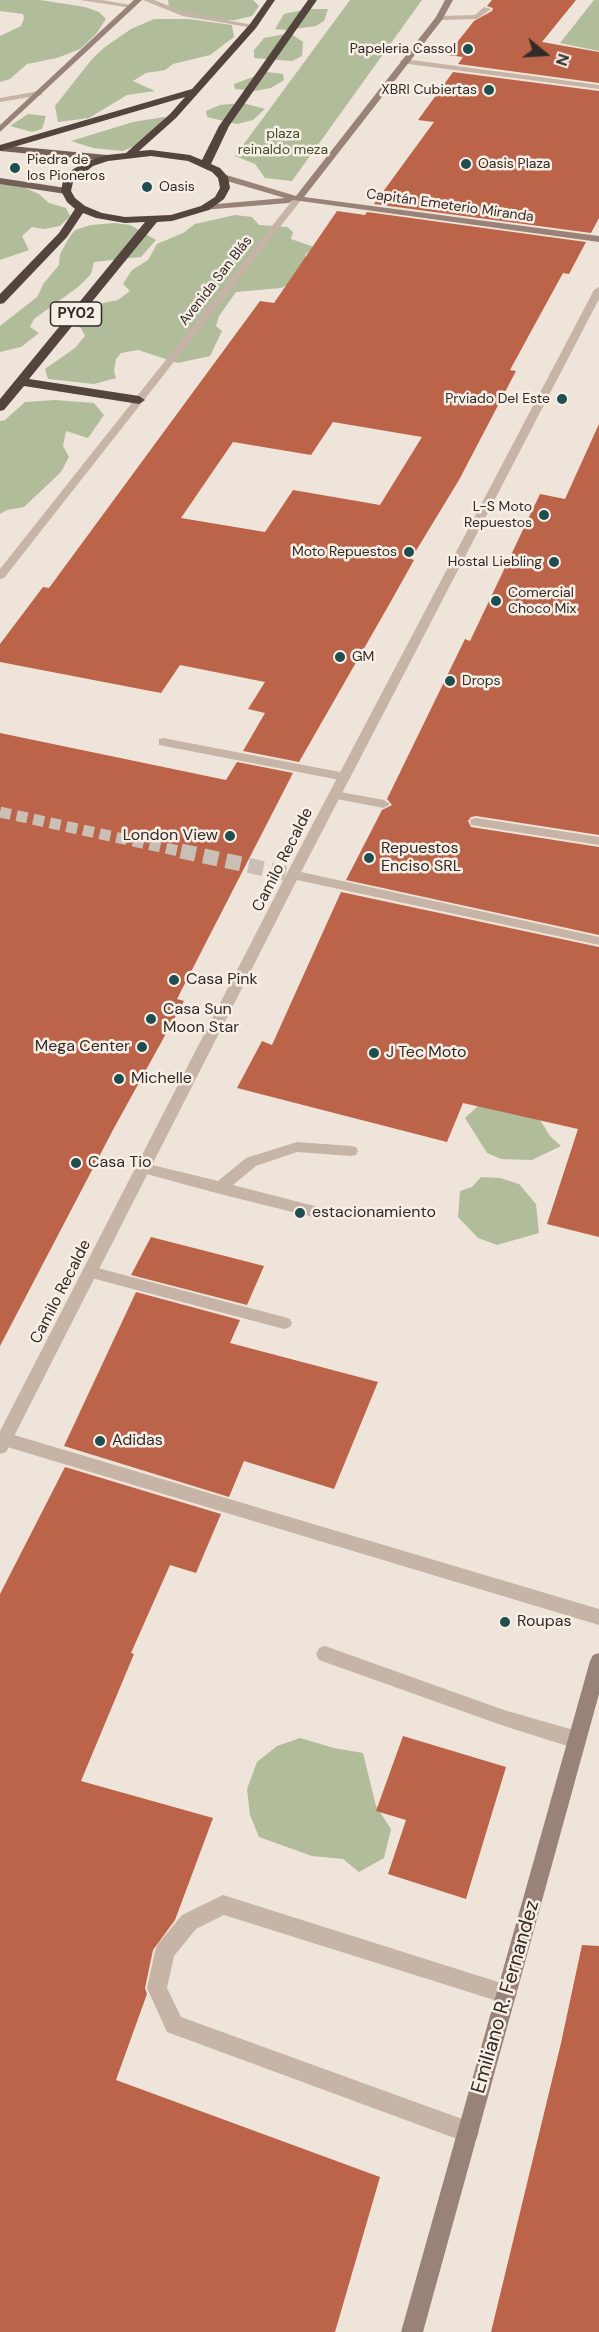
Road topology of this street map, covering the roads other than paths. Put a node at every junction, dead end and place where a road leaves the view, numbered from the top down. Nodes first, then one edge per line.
1 (84, 0) edge
2 (147, 0) edge
3 (158, 0) edge
4 (270, 0) edge
5 (313, 0) edge
6 (449, 0) edge
7 (135, 3) edge
8 (166, 7) junction
9 (487, 9) dead end
10 (440, 18) junction
11 (252, 26) junction
12 (404, 61) junction
13 (599, 87) edge
14 (195, 91) junction
15 (39, 93) junction
16 (0, 100) edge
17 (0, 130) edge
18 (0, 148) edge
19 (130, 154) junction
20 (107, 158) junction
21 (206, 163) junction
22 (223, 177) junction
23 (0, 181) edge
24 (66, 191) junction
25 (298, 199) junction
26 (81, 208) junction
27 (205, 208) junction
28 (152, 220) junction
29 (599, 239) edge
30 (599, 290) edge
31 (0, 301) edge
32 (22, 382) junction
33 (139, 400) junction
34 (0, 407) edge
35 (0, 576) edge
36 (163, 742) dead end
37 (345, 777) junction
38 (335, 795) junction
39 (384, 804) dead end
40 (476, 822) dead end
41 (599, 842) edge
42 (293, 875) junction
43 (599, 941) edge
44 (351, 1151) dead end
45 (144, 1168) junction
46 (220, 1188) junction
47 (321, 1213) dead end
48 (90, 1272) junction
49 (284, 1323) dead end
50 (2, 1443) edge
51 (599, 1617) edge
52 (326, 1654) dead end
53 (599, 1661) edge
54 (577, 1740) junction
55 (507, 1994) junction
56 (468, 2132) junction
57 (412, 2332) edge

1 - 7 street
2 - 8 street
3 - 8 street
4 - 11 highway
5 - 21 highway
6 - 10 street, Avenida San Blás
7 - 15 street
8 - 11 street
9 - 10 street
10 - 12 street, Avenida San Blás
11 - 14 highway
12 - 13 street
12 - 25 street, Avenida San Blás
14 - 18 highway
14 - 19 highway
15 - 16 street
15 - 17 street
18 - 20 main road
19 - 20 highway
19 - 21 highway
20 - 24 highway
21 - 22 highway
22 - 25 street, Capitán Emeterio Miranda
22 - 27 highway
23 - 24 main road
24 - 26 highway
25 - 27 street, Capitán Emeterio Miranda
25 - 29 street, Capitán Emeterio Miranda
25 - 33 street, Avenida San Blás
26 - 28 highway
26 - 31 highway
27 - 28 highway
28 - 32 highway, PY02
30 - 37 street, Camilo Recalde
32 - 33 highway
32 - 34 highway, PY02
33 - 35 street, Avenida San Blás
36 - 37 street
37 - 38 street, Camilo Recalde
38 - 39 street
38 - 42 street, Camilo Recalde
40 - 41 street
42 - 43 street
42 - 45 street, Camilo Recalde
44 - 46 street
45 - 46 street
45 - 48 street, Camilo Recalde
46 - 47 street
48 - 49 street
48 - 50 street, Camilo Recalde
50 - 51 street
52 - 54 street
53 - 54 street, Emiliano R. Fernandez
54 - 55 street, Emiliano R. Fernandez
55 - 56 street, Emiliano R. Fernandez
55 - 56 street
56 - 57 street, Emiliano R. Fernandez

